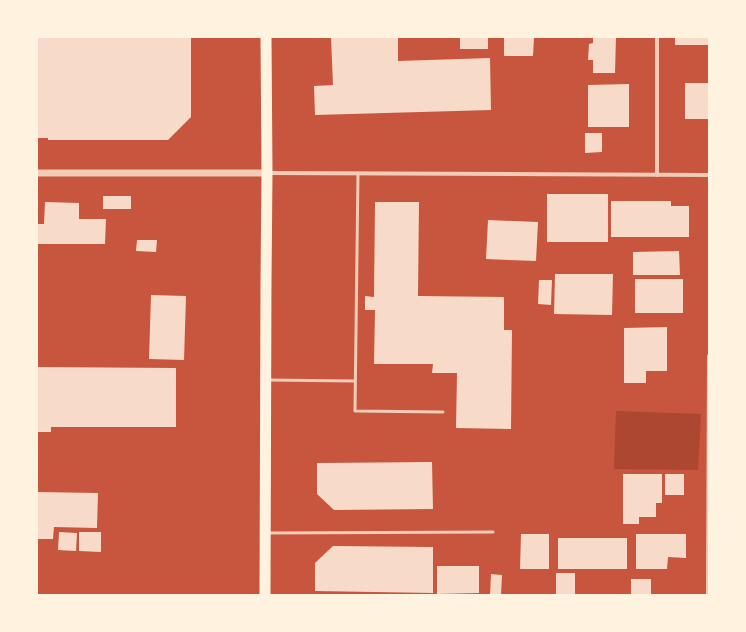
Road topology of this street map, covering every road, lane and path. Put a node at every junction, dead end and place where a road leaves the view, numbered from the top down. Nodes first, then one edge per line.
1 (266, 37) edge
2 (657, 37) edge
3 (37, 173) edge
4 (268, 173) junction
5 (358, 174) junction
6 (658, 175) junction
7 (709, 175) edge
8 (709, 356) edge
9 (266, 380) junction
10 (355, 381) junction
11 (443, 412) dead end
12 (493, 532) dead end
13 (265, 533) junction
14 (708, 547) edge
15 (265, 595) edge
16 (708, 595) edge

1 - 4 highway
2 - 6 street
3 - 4 street
4 - 5 street
4 - 9 highway
5 - 6 street
5 - 10 lane
6 - 7 street
8 - 14 street
9 - 10 lane
9 - 13 highway
10 - 11 lane
12 - 13 lane
13 - 15 highway
14 - 16 street

